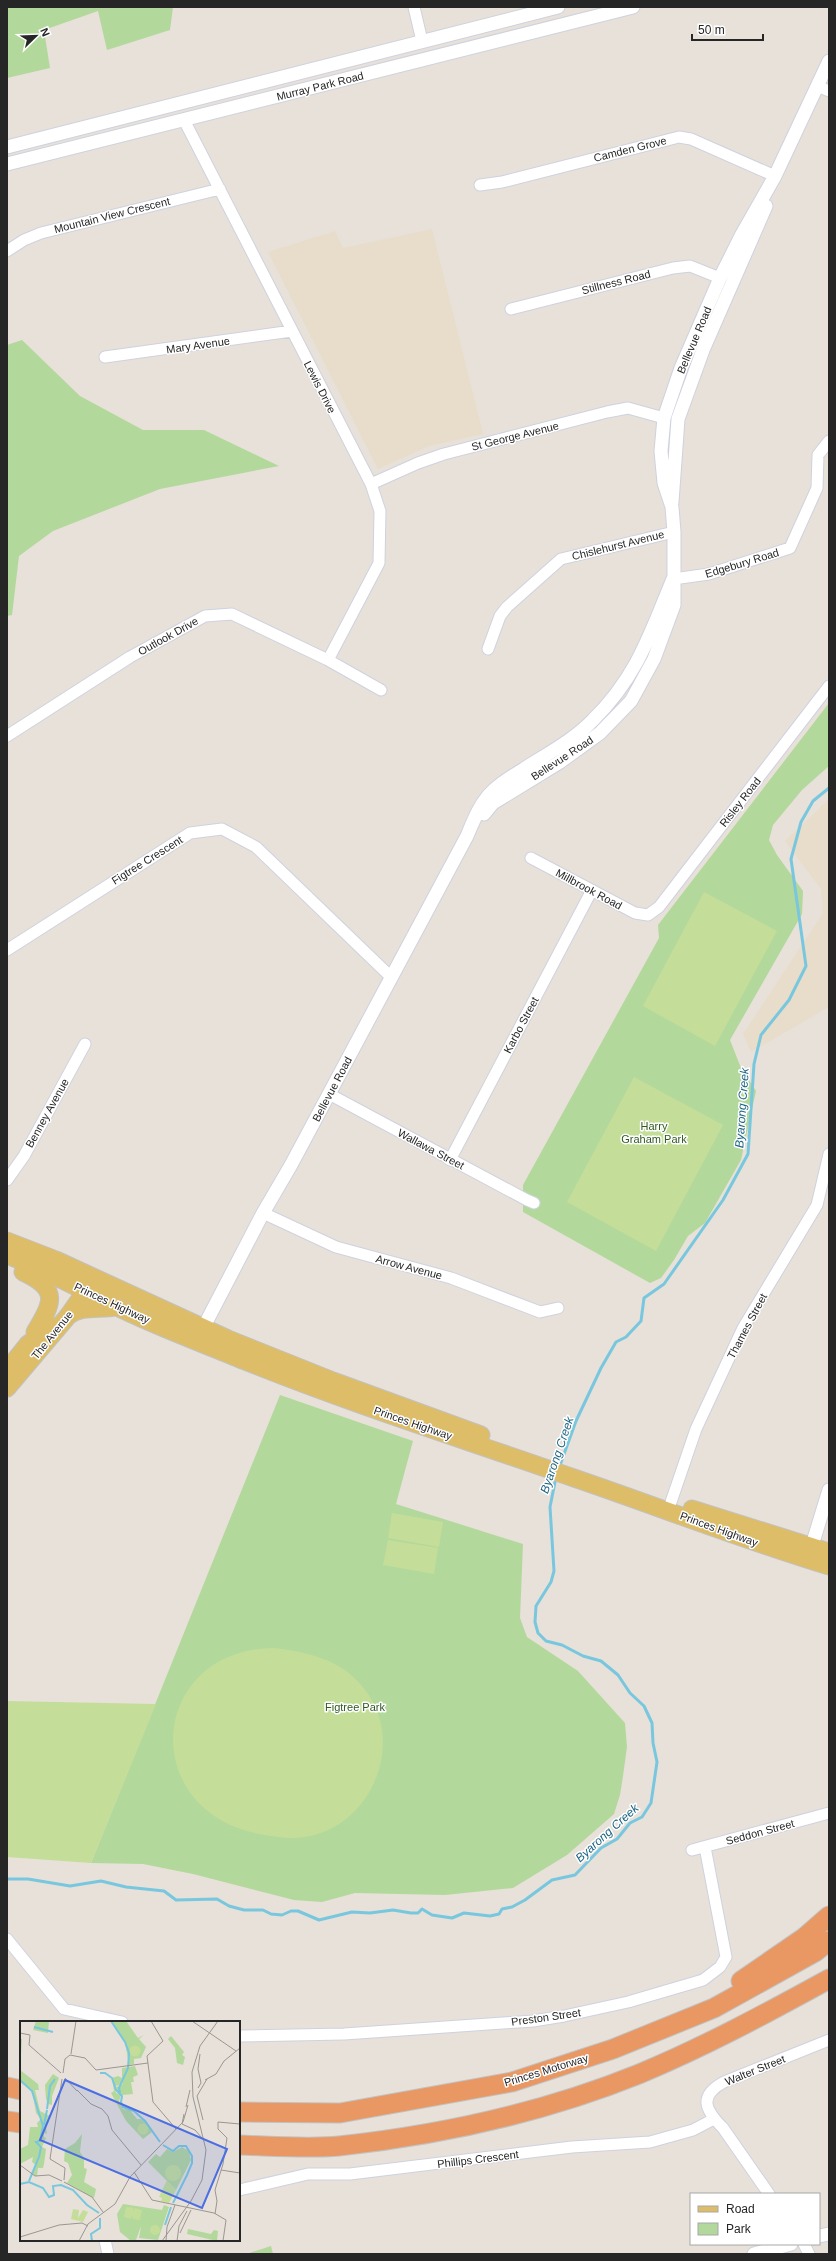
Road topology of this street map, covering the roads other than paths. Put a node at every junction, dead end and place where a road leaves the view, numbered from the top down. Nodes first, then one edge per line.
1 (414, 7) edge
2 (558, 7) edge
3 (633, 7) edge
4 (422, 41) junction
5 (829, 61) edge
6 (823, 88) edge
7 (184, 120) junction
8 (7, 147) edge
9 (7, 164) edge
10 (773, 180) junction
11 (480, 185) dead end
12 (220, 189) junction
13 (7, 251) edge
14 (720, 278) junction
15 (511, 308) dead end
16 (292, 331) junction
17 (105, 357) dead end
18 (664, 418) junction
19 (829, 441) edge
20 (371, 484) junction
21 (672, 507) junction
22 (674, 532) junction
23 (673, 579) junction
24 (488, 649) dead end
25 (328, 660) junction
26 (829, 686) edge
27 (381, 690) dead end
28 (7, 736) edge
29 (531, 858) dead end
30 (592, 890) junction
31 (648, 915) joint
32 (7, 950) edge
33 (391, 977) junction
34 (85, 1044) dead end
35 (329, 1094) junction
36 (829, 1154) edge
37 (450, 1160) junction
38 (7, 1180) edge
39 (534, 1202) dead end
40 (263, 1213) junction
41 (7, 1241) edge
42 (7, 1255) edge
43 (7, 1264) edge
44 (85, 1283) junction
45 (116, 1307) junction
46 (558, 1308) dead end
47 (68, 1316) junction
48 (199, 1334) junction
49 (28, 1344) junction
50 (7, 1370) edge
51 (7, 1388) edge
52 (570, 1471) junction
53 (829, 1490) edge
54 (671, 1502) junction
55 (829, 1552) edge
56 (810, 1553) junction
57 (829, 1566) edge
58 (829, 1813) edge
59 (705, 1847) junction
60 (692, 1850) dead end
61 (829, 1916) edge
62 (7, 1939) edge
63 (829, 1941) edge
64 (829, 1979) edge
65 (684, 2020) junction
66 (118, 2021) edge
67 (240, 2036) edge
68 (829, 2040) edge
69 (7, 2087) edge
70 (20, 2090) edge
71 (240, 2112) edge
72 (714, 2119) junction
73 (7, 2120) edge
74 (20, 2123) edge
75 (240, 2145) edge
76 (240, 2190) edge
77 (768, 2193) edge
78 (105, 2241) edge
79 (787, 2245) edge
80 (804, 2245) edge
81 (108, 2254) edge
82 (754, 2254) edge
83 (809, 2254) edge

1 - 4 street
2 - 4 street, Murray Park Road
3 - 7 street, Murray Park Road
4 - 8 street, Murray Park Road
5 - 6 street, Bellevue Road
6 - 10 street, Bellevue Road
7 - 9 street, Murray Park Road
7 - 12 street, Lewis Drive
10 - 11 street, Camden Grove
10 - 14 street, Bellevue Road
10 - 21 street, Bellevue Road
12 - 13 street, Mountain View Crescent
12 - 16 street, Lewis Drive
14 - 15 street, Stillness Road
14 - 18 street, Bellevue Road
16 - 17 street, Mary Avenue
16 - 20 street, Lewis Drive
18 - 20 street, St George Avenue
18 - 21 street, Bellevue Road
19 - 23 street, Edgebury Road
20 - 25 street, Lewis Drive
21 - 22 street, Bellevue Road
22 - 23 street, Bellevue Road
22 - 24 street, Chislehurst Avenue
23 - 33 street, Bellevue Road
25 - 27 street, Outlook Drive
25 - 28 street, Outlook Drive
26 - 31 street, Risley Road
29 - 30 street, Millbrook Road
30 - 31 street, Millbrook Road
30 - 37 street, Karbo Street
32 - 33 street, Figtree Crescent
33 - 35 street, Bellevue Road
34 - 38 street, Benney Avenue
35 - 37 street, Wallawa Street
35 - 40 street, Bellevue Road
36 - 54 street, Thames Street
37 - 39 street, Wallawa Street
40 - 46 street, Arrow Avenue
40 - 48 street, Bellevue Road
41 - 44 main road, Princes Highway
42 - 44 main road, Princes Highway
43 - 49 main road
44 - 45 main road, Princes Highway
44 - 47 main road, The Avenue
44 - 48 main road, Princes Highway
44 - 49 main road, The Avenue
45 - 47 main road
45 - 48 main road, Princes Highway
47 - 51 main road, The Avenue
48 - 52 main road, Princes Highway
49 - 50 main road, The Avenue
52 - 54 main road, Princes Highway
52 - 56 main road, Princes Highway
53 - 56 street
54 - 56 main road, Princes Highway
55 - 56 main road, Princes Highway
56 - 57 main road, Princes Highway
58 - 59 street, Seddon Street
59 - 60 street, Seddon Street
59 - 67 street, Preston Street
61 - 65 highway
62 - 66 street
63 - 65 highway, Princes Motorway
64 - 75 highway
65 - 71 highway, Princes Motorway
68 - 72 street, Walter Street
69 - 70 highway
72 - 76 street, Phillips Crescent
72 - 77 street
73 - 74 highway
78 - 81 street
79 - 82 street
80 - 83 street

